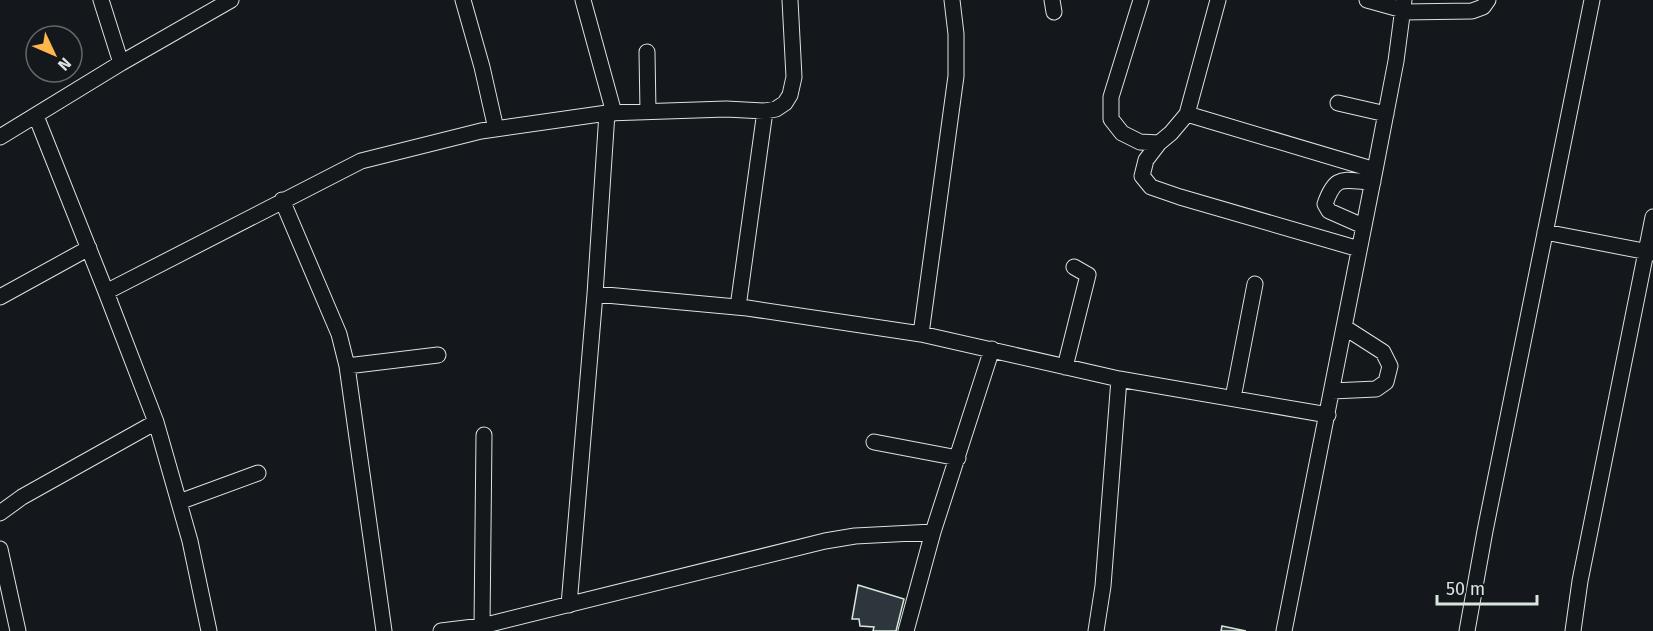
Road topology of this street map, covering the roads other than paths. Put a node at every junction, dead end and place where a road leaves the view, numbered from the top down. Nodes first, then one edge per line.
1 (101, 0) edge
2 (231, 0) edge
3 (462, 0) edge
4 (583, 0) edge
5 (790, 0) edge
6 (952, 0) edge
7 (1141, 0) edge
8 (1218, 0) edge
9 (1367, 0) edge
10 (1488, 0) edge
11 (1592, 0) edge
12 (1404, 7) edge
13 (647, 52) dead end
14 (121, 63) junction
15 (1338, 103) dead end
16 (765, 111) junction
17 (648, 112) junction
18 (610, 113) junction
19 (1187, 114) junction
20 (1386, 114) junction
21 (36, 117) junction
22 (496, 129) junction
23 (0, 137) edge
24 (1159, 143) junction
25 (1374, 176) junction
26 (282, 200) junction
27 (1653, 217) edge
28 (1363, 226) junction
29 (1545, 232) junction
30 (89, 248) junction
31 (1359, 249) junction
32 (1650, 253) edge
33 (1074, 267) dead end
34 (1255, 284) dead end
35 (106, 292) junction
36 (595, 294) junction
37 (0, 297) edge
38 (738, 307) junction
39 (1344, 327) junction
40 (921, 334) junction
41 (992, 349) junction
42 (438, 355) dead end
43 (347, 366) junction
44 (1065, 367) junction
45 (1119, 379) junction
46 (1332, 391) junction
47 (1233, 398) junction
48 (1328, 415) junction
49 (156, 422) junction
50 (484, 435) dead end
51 (874, 442) dead end
52 (958, 458) junction
53 (258, 473) dead end
54 (179, 502) junction
55 (0, 513) edge
56 (933, 532) junction
57 (0, 549) edge
58 (569, 605) junction
59 (482, 626) junction
60 (18, 631) edge
61 (209, 631) edge
62 (384, 631) edge
63 (441, 631) edge
64 (906, 631) edge
65 (1096, 631) edge
66 (1284, 631) edge
67 (1467, 631) edge
68 (1573, 631) edge

1 - 14 street
2 - 14 street
3 - 22 street
4 - 18 street
5 - 16 street
6 - 40 street
7 - 24 street
8 - 19 street
9 - 12 street
10 - 12 street
11 - 29 street
12 - 20 street
13 - 17 street
14 - 21 street
15 - 20 street
16 - 17 street
16 - 38 street
17 - 18 street
18 - 22 street
18 - 36 street
19 - 24 street
19 - 25 street
20 - 25 street
21 - 23 street
21 - 30 street
22 - 26 street
24 - 31 street
25 - 28 street
25 - 28 street
26 - 35 street
26 - 43 street
27 - 32 street
28 - 31 street
29 - 32 street
29 - 67 street
30 - 35 street
30 - 37 street
31 - 39 street
32 - 68 street
33 - 44 street
34 - 47 street
35 - 49 street
36 - 38 street
36 - 58 street
38 - 40 street
39 - 46 street
39 - 46 street
40 - 41 street
41 - 44 street
41 - 52 street
42 - 43 street
43 - 62 street
44 - 45 street
45 - 47 street
45 - 65 street
46 - 48 street
47 - 48 street
48 - 66 street
49 - 54 street
49 - 55 street
50 - 59 street
51 - 52 street
52 - 56 street
53 - 54 street
54 - 61 street
56 - 58 street
56 - 64 street
57 - 60 street
58 - 59 street
59 - 63 street

